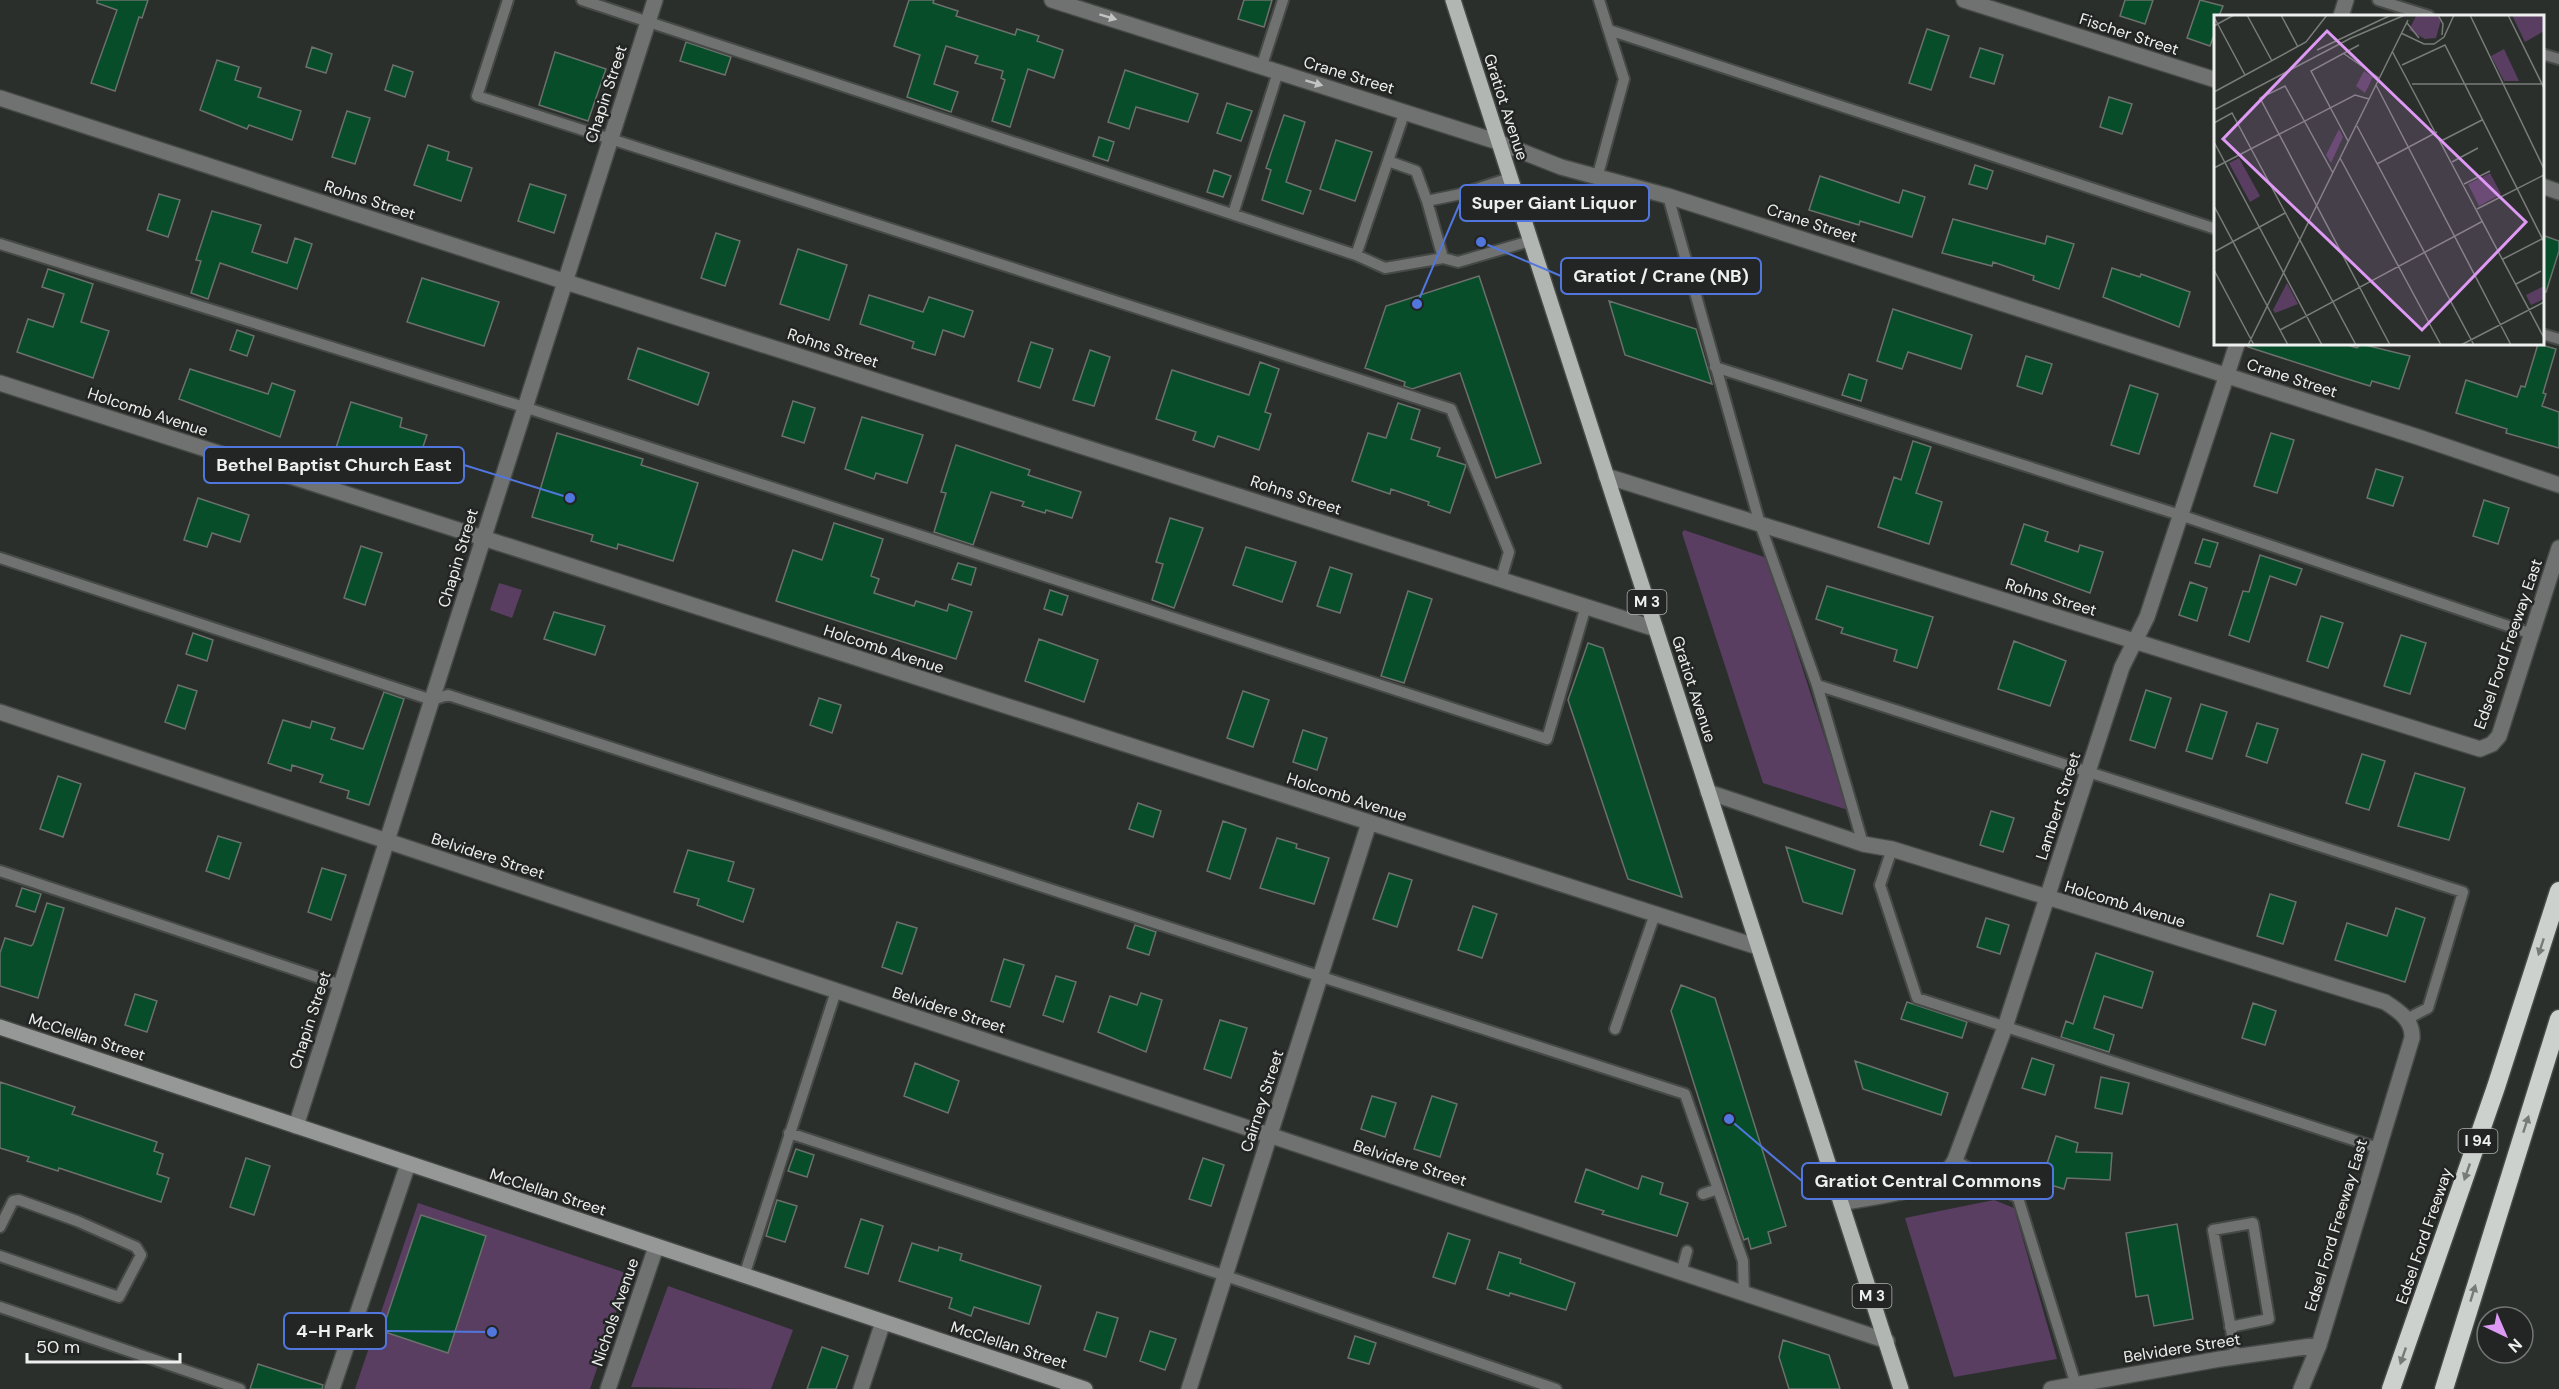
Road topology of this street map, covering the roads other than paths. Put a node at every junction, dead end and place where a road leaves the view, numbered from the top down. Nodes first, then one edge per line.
1 (508, 0) edge
2 (582, 0) edge
3 (655, 0) edge
4 (1052, 0) edge
5 (1282, 0) edge
6 (1453, 0) edge
7 (1599, 0) edge
8 (1964, 0) edge
9 (2346, 0) edge
10 (2378, 0) edge
11 (2341, 15) edge
12 (2426, 15) edge
13 (648, 21) junction
14 (1609, 30) junction
15 (2544, 55) edge
16 (2559, 59) edge
17 (1262, 66) junction
18 (1278, 72) junction
19 (2214, 80) edge
20 (0, 98) edge
21 (1405, 111) junction
22 (610, 139) junction
23 (1498, 142) junction
24 (1388, 161) junction
25 (1597, 177) junction
26 (1510, 178) junction
27 (2544, 187) edge
28 (2559, 192) edge
29 (1668, 196) junction
30 (1427, 201) junction
31 (1233, 214) junction
32 (2214, 228) edge
33 (1530, 241) junction
34 (0, 244) edge
35 (1356, 255) junction
36 (1443, 258) junction
37 (566, 282) junction
38 (2544, 335) edge
39 (2559, 339) edge
40 (2237, 345) edge
41 (1715, 367) junction
42 (2227, 375) junction
43 (0, 384) edge
44 (524, 407) junction
45 (1606, 476) junction
46 (2559, 485) edge
47 (2180, 515) junction
48 (1760, 524) junction
49 (483, 538) junction
50 (2559, 548) edge
51 (0, 558) edge
52 (1501, 579) junction
53 (1586, 606) junction
54 (1656, 629) junction
55 (2532, 634) junction
56 (2134, 642) junction
57 (1817, 685) junction
58 (432, 700) junction
59 (0, 712) edge
60 (2486, 747) joint
61 (2088, 772) junction
62 (1708, 792) junction
63 (1369, 823) junction
64 (387, 841) junction
65 (1863, 844) junction
66 (1892, 849) junction
67 (0, 871) edge
68 (2559, 891) edge
69 (2047, 899) junction
70 (1655, 914) junction
71 (1758, 947) junction
72 (1322, 975) junction
73 (341, 985) junction
74 (836, 991) junction
75 (2407, 1019) junction
76 (2559, 1019) edge
77 (0, 1027) edge
78 (2005, 1027) junction
79 (1615, 1029) dead end
80 (296, 1126) junction
81 (789, 1133) junction
82 (1270, 1136) junction
83 (2378, 1148) junction
84 (1955, 1160) junction
85 (408, 1164) junction
86 (1718, 1189) junction
87 (1703, 1194) dead end
88 (1841, 1203) junction
89 (0, 1227) edge
90 (656, 1247) junction
91 (1687, 1251) dead end
92 (0, 1256) edge
93 (1681, 1273) junction
94 (744, 1276) junction
95 (1226, 1276) junction
96 (1744, 1294) junction
97 (0, 1307) edge
98 (883, 1322) junction
99 (2230, 1327) junction
100 (1887, 1341) junction
101 (2319, 1345) junction
102 (2236, 1357) junction
103 (2114, 1383) edge
104 (2076, 1385) junction
105 (240, 1389) edge
106 (332, 1389) edge
107 (608, 1389) edge
108 (861, 1389) edge
109 (1085, 1389) edge
110 (1189, 1389) edge
111 (1556, 1389) edge
112 (1901, 1389) edge
113 (2051, 1389) edge
114 (2301, 1389) edge
115 (2391, 1389) edge
116 (2444, 1389) edge

1 - 22 lane
2 - 13 lane
3 - 13 street, Chapin Street
4 -> 17 street, Crane Street
5 - 17 lane
6 - 23 main road, Gratiot Avenue / M 3
7 - 14 lane
8 - 19 street, Fischer Street
9 - 11 street
10 - 12 lane
13 - 22 street, Chapin Street
13 - 31 lane
14 - 25 lane
14 - 32 lane
15 - 16 lane
17 - 18 street, Crane Street
18 -> 21 street, Crane Street
18 - 31 lane
20 - 37 street, Rohns Street
21 - 23 street, Crane Street
21 - 24 lane
22 - 37 street, Chapin Street
22 - 52 lane
23 - 25 street, Crane Street
23 - 26 main road, Gratiot Avenue / M 3
24 - 30 lane
24 - 35 lane
25 - 29 street, Crane Street
26 - 30 lane
26 - 33 main road, Gratiot Avenue / M 3
27 - 28 street
29 - 41 lane
29 - 42 street, Crane Street
30 - 36 lane
31 - 35 lane
33 - 36 lane
33 - 45 main road, Gratiot Avenue / M 3
34 - 44 lane
35 - 36 lane
37 - 44 street, Chapin Street
37 - 52 street, Rohns Street
38 - 39 lane
40 - 42 street, Lambert Street
41 - 47 lane
41 - 48 lane
42 - 46 street, Crane Street
42 - 47 street, Lambert Street
43 - 49 street, Holcomb Avenue
44 - 49 street, Chapin Street
44 - 53 lane
45 - 48 street, Rohns Street
45 - 54 main road, Gratiot Avenue / M 3
47 - 55 lane
47 - 56 street, Lambert Street
48 - 56 street, Rohns Street
48 - 57 lane
49 - 58 street, Chapin Street
49 - 63 street, Holcomb Avenue
50 - 55 street, Edsel Ford Freeway East
51 - 58 lane
52 - 53 street, Rohns Street
53 - 54 street, Rohns Street
54 - 62 main road, Gratiot Avenue / M 3
55 - 60 street, Edsel Ford Freeway East
56 - 60 street, Rohns Street
56 - 61 street, Lambert Street
57 - 61 lane
57 - 65 lane
58 - 64 street, Chapin Street
58 - 72 lane
59 - 64 street, Belvidere Street
61 - 69 street, Lambert Street
61 - 75 lane
62 - 65 street, Holcomb Avenue
62 - 71 main road, Gratiot Avenue / M 3
63 - 70 street, Holcomb Avenue
63 - 72 street, Cairney Street
64 - 73 street, Chapin Street
64 - 74 street, Belvidere Street
65 - 66 street, Holcomb Avenue
66 - 69 street, Holcomb Avenue
66 - 78 lane
67 - 73 lane
68 -> 115 highway, Edsel Ford Freeway / I 94
69 - 75 street, Holcomb Avenue
69 - 78 street, Lambert Street
70 - 71 street, Holcomb Avenue
70 - 79 lane
71 - 88 main road, Gratiot Avenue / M 3
72 - 82 street, Cairney Street
72 - 86 lane
73 - 80 street, Chapin Street
74 - 81 lane
74 - 82 street, Belvidere Street
75 - 83 street, Edsel Ford Freeway East
116 -> 76 highway, I 94
77 - 80 street, McClellan Street
78 - 83 lane
78 - 84 street, Lambert Street
80 - 85 street, McClellan Street
81 - 94 lane
81 - 95 lane
82 - 93 street, Belvidere Street
82 - 95 street, Cairney Street
83 - 101 street, Edsel Ford Freeway East
84 - 88 street, Lambert Street
84 - 104 lane
85 - 90 street, McClellan Street
85 - 106 street
86 - 87 lane
86 - 96 lane
88 - 100 main road, Gratiot Avenue / M 3
89 - 92 lane
90 - 94 street, McClellan Street
90 - 107 street, Nichols Avenue
91 - 93 lane
93 - 96 street, Belvidere Street
94 - 98 street, McClellan Street
95 - 110 street, Cairney Street
95 - 111 lane
96 - 100 street, Belvidere Street
97 - 105 lane
98 - 108 street
98 - 109 street, McClellan Street
99 - 99 lane
99 - 102 lane
100 - 112 main road, Gratiot Avenue / M 3
101 - 102 street, Belvidere Street
101 - 114 street, Edsel Ford Freeway East
102 - 103 street, Belvidere Street
103 - 104 street, Belvidere Street
104 - 113 street, Belvidere Street

